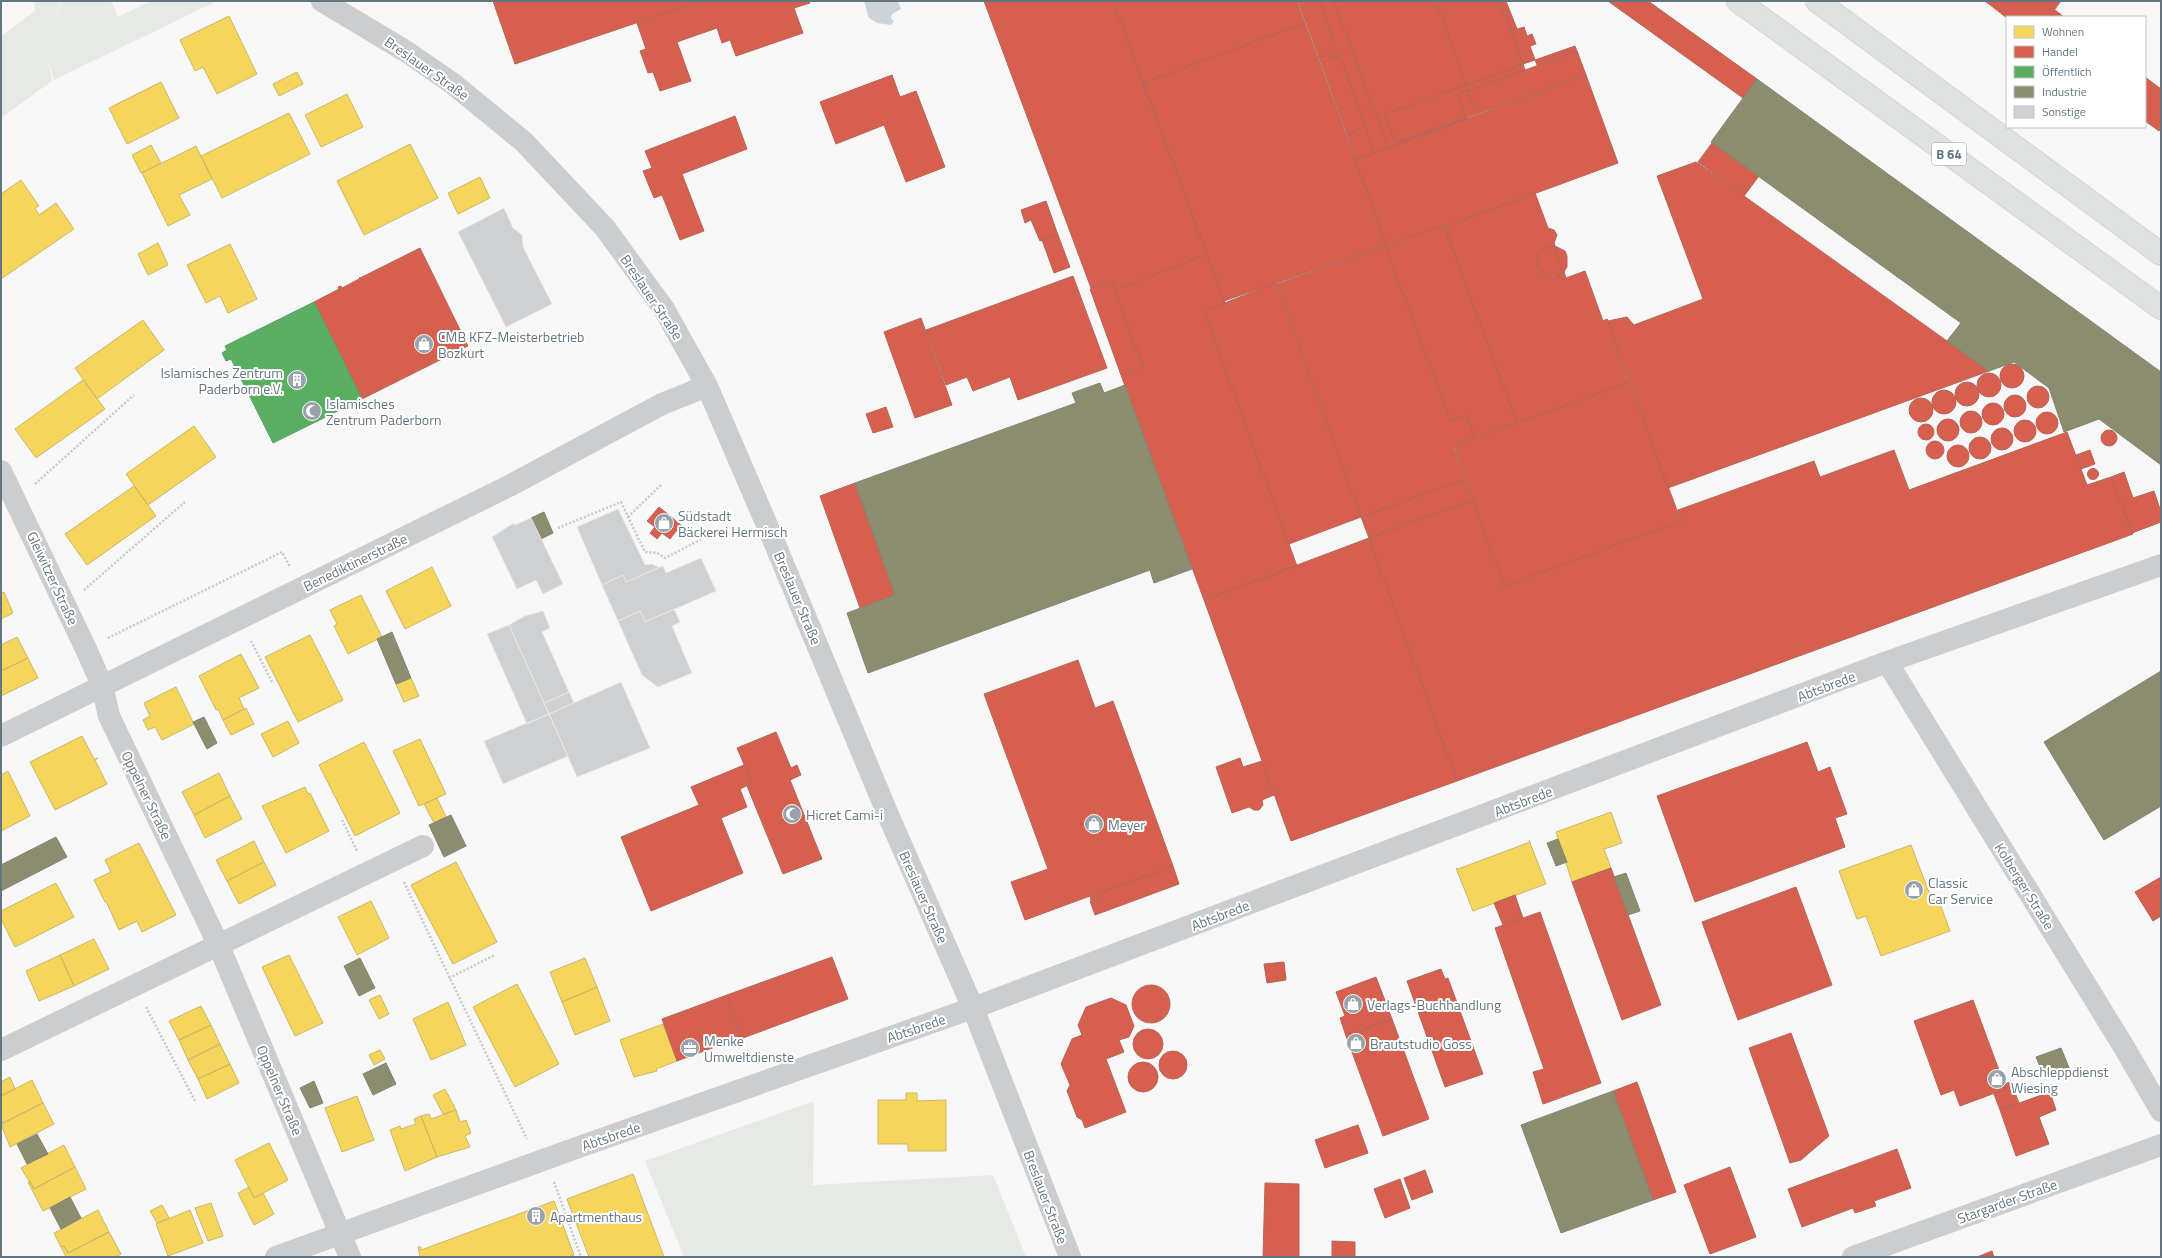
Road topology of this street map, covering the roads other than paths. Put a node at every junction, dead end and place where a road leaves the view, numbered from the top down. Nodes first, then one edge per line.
1 (322, 1) edge
2 (1738, 1) edge
3 (1817, 1) edge
4 (2161, 254) edge
5 (2161, 308) edge
6 (707, 386) junction
7 (1, 471) edge
8 (2161, 566) edge
9 (1887, 662) junction
10 (102, 685) junction
11 (1, 736) edge
12 (423, 846) dead end
13 (219, 946) junction
14 (973, 1008) junction
15 (1, 1050) edge
16 (2161, 1111) edge
17 (2161, 1145) edge
18 (340, 1234) junction
19 (276, 1257) edge
20 (350, 1257) edge
21 (1070, 1257) edge
22 (1854, 1257) edge

1 - 6 street, Breslauer Straße
2 - 5 highway, B 64
3 - 4 highway
6 - 10 street, Benediktinerstraße
6 - 14 street, Breslauer Straße
7 - 10 street, Gleiwitzer Straße
8 - 9 street, Abtsbrede
9 - 14 street, Abtsbrede
9 - 16 street, Kolberger Straße
10 - 11 street, Benediktinerstraße
10 - 13 street, Oppelner Straße
12 - 13 street
13 - 15 street
13 - 18 street, Oppelner Straße
14 - 18 street, Abtsbrede
14 - 21 street, Breslauer Straße
17 - 22 street, Stargarder Straße
18 - 19 street, Abtsbrede
18 - 20 street, Oppelner Straße

